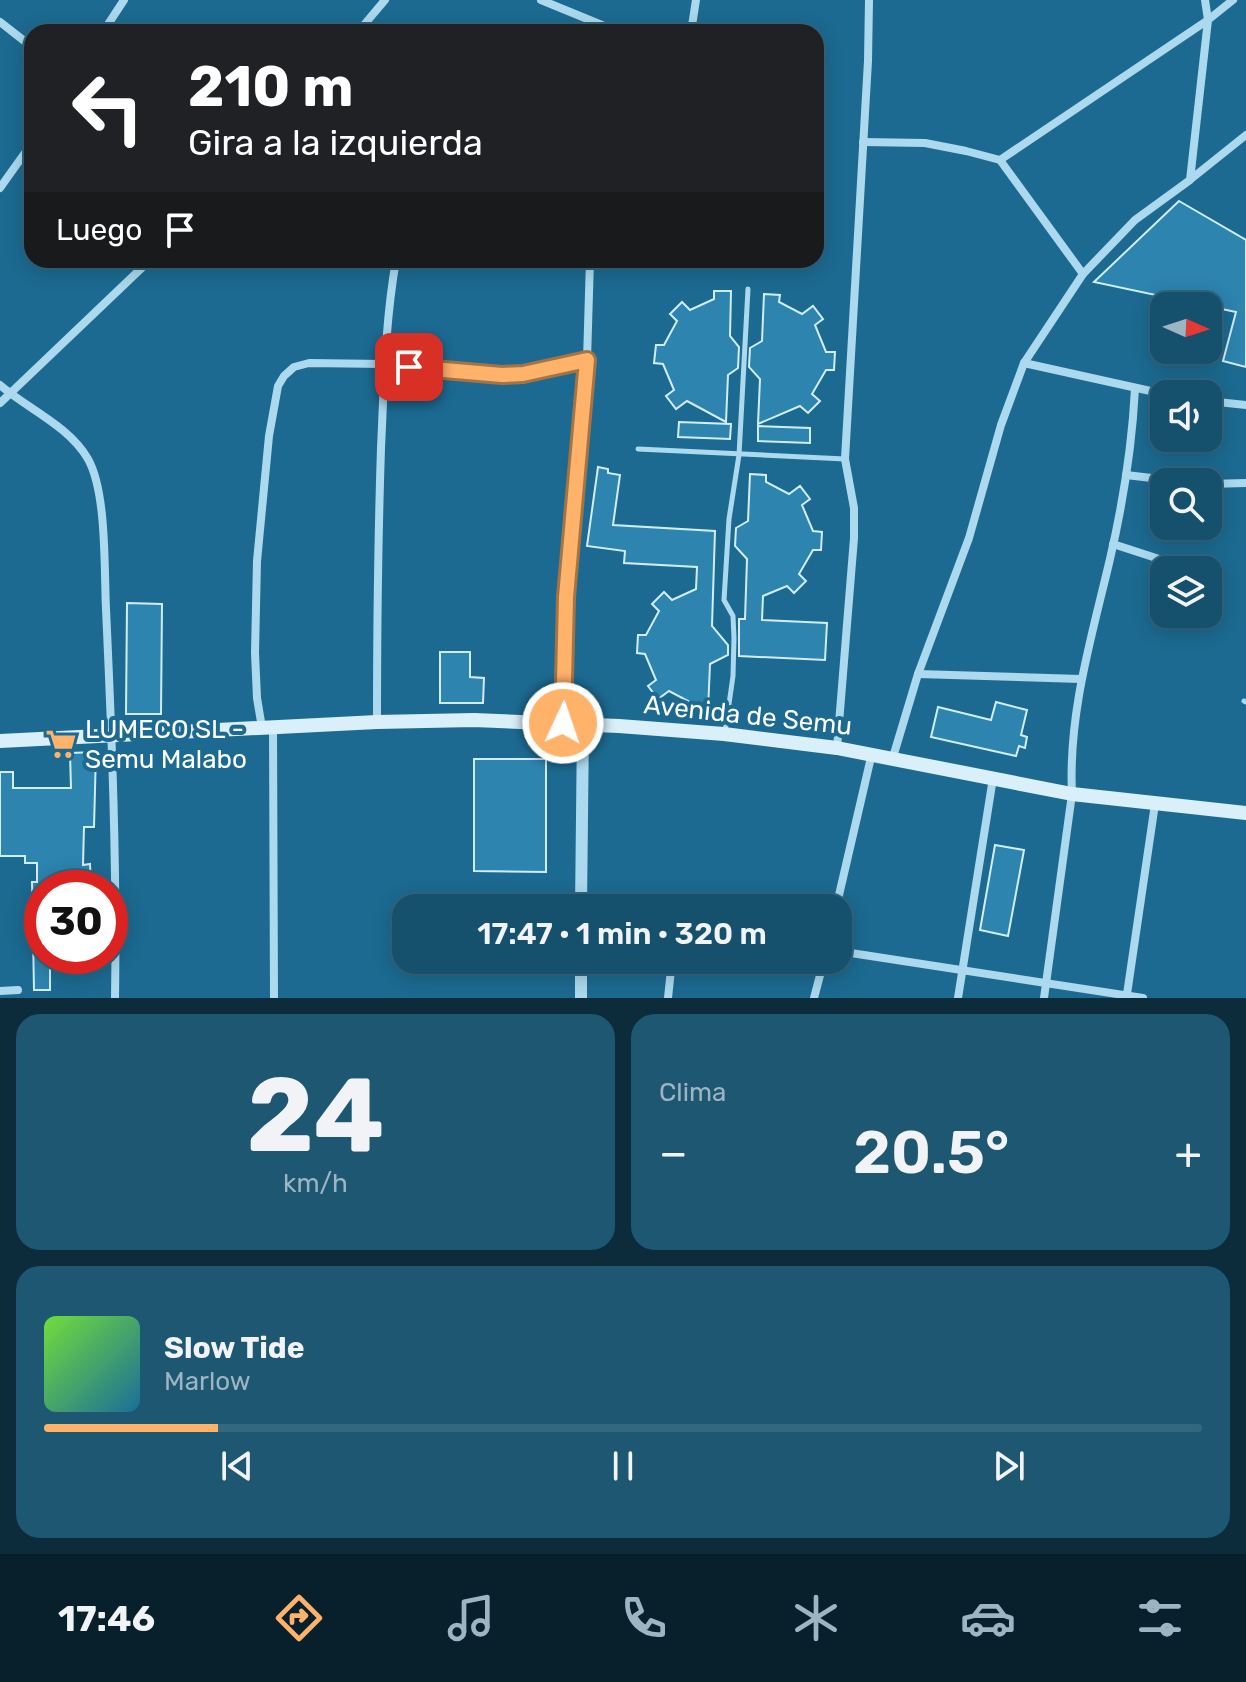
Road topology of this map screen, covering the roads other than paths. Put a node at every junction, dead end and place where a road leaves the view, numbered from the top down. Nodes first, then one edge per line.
1 (124, 0) edge
2 (385, 0) edge
3 (541, 0) edge
4 (696, 0) edge
5 (869, 0) edge
6 (1205, 0) edge
7 (1233, 0) edge
8 (1208, 20) junction
9 (0, 22) edge
10 (108, 24) edge
11 (365, 24) edge
12 (600, 24) edge
13 (692, 24) edge
14 (24, 41) edge
15 (1246, 135) edge
16 (863, 142) junction
17 (24, 154) edge
18 (1000, 160) junction
19 (1190, 180) junction
20 (0, 188) edge
21 (142, 268) edge
22 (395, 268) edge
23 (590, 268) edge
24 (1083, 274) junction
25 (748, 289) dead end
26 (587, 360) junction
27 (1024, 363) junction
28 (384, 364) junction
29 (0, 385) edge
30 (1135, 389) junction
31 (1150, 392) edge
32 (9, 393) junction
33 (1222, 402) edge
34 (0, 403) edge
35 (1246, 405) edge
36 (638, 449) dead end
37 (739, 455) junction
38 (845, 459) junction
39 (1126, 475) junction
40 (1150, 478) edge
41 (1246, 483) edge
42 (1222, 484) edge
43 (1113, 544) junction
44 (1150, 556) edge
45 (918, 674) junction
46 (1081, 679) junction
47 (377, 722) junction
48 (563, 723) junction
49 (583, 725) junction
50 (268, 727) junction
51 (724, 734) junction
52 (112, 736) junction
53 (0, 741) edge
54 (837, 748) junction
55 (872, 752) junction
56 (893, 757) junction
57 (993, 777) junction
58 (1072, 794) junction
59 (1155, 804) junction
60 (1246, 813) edge
61 (581, 894) edge
62 (839, 894) edge
63 (852, 953) edge
64 (962, 970) junction
65 (581, 974) edge
66 (671, 974) edge
67 (820, 974) edge
68 (1046, 983) junction
69 (18, 990) dead end
70 (0, 991) edge
71 (1127, 994) junction
72 (1112, 995) edge
73 (115, 998) edge
74 (274, 998) edge
75 (581, 998) edge
76 (668, 998) edge
77 (814, 998) edge
78 (958, 998) edge
79 (1044, 998) edge
80 (1143, 998) edge

1 - 10 street
2 - 11 street
3 - 12 street
4 - 13 street
5 - 16 street
6 - 8 street
7 - 8 street
8 - 18 street
8 - 19 street
9 - 14 street
15 - 19 street
16 - 18 street
16 - 38 street
17 - 20 street
18 - 24 street
19 - 24 street
21 - 32 street
22 - 28 street
23 - 26 street
24 - 27 street
25 - 37 lane
26 - 28 street
26 - 48 street
27 - 30 street
27 - 45 street
28 - 47 street
28 - 50 street
29 - 32 street
30 - 31 street
30 - 39 street
32 - 34 street
32 - 52 street
33 - 35 street
36 - 37 lane
37 - 38 lane
37 - 51 lane
38 - 54 street
39 - 40 street
39 - 43 street
41 - 42 street
43 - 44 street
43 - 46 street
45 - 46 street
45 - 56 street
46 - 58 street
47 - 48 main road, Avenida de Semu
47 - 50 main road, Avenida de Semu
48 - 49 main road, Avenida de Semu
49 - 51 main road, Avenida de Semu
49 - 61 street
50 - 52 main road, Avenida de Semu
50 - 74 street
51 - 54 main road, Avenida de Semu
52 - 53 main road, Avenida de Semu
52 - 73 street
54 - 55 main road, Avenida de Semu
55 - 56 main road, Avenida de Semu
55 - 62 street
56 - 57 main road, Avenida de Semu
57 - 58 main road, Avenida de Semu
57 - 64 street
58 - 59 main road, Avenida de Semu
58 - 68 street
59 - 60 main road, Avenida de Semu
59 - 71 street
63 - 64 street
64 - 68 street
64 - 78 street
65 - 75 street
66 - 76 street
67 - 77 street
68 - 72 street
68 - 79 street
69 - 70 street
71 - 72 street
71 - 80 street

